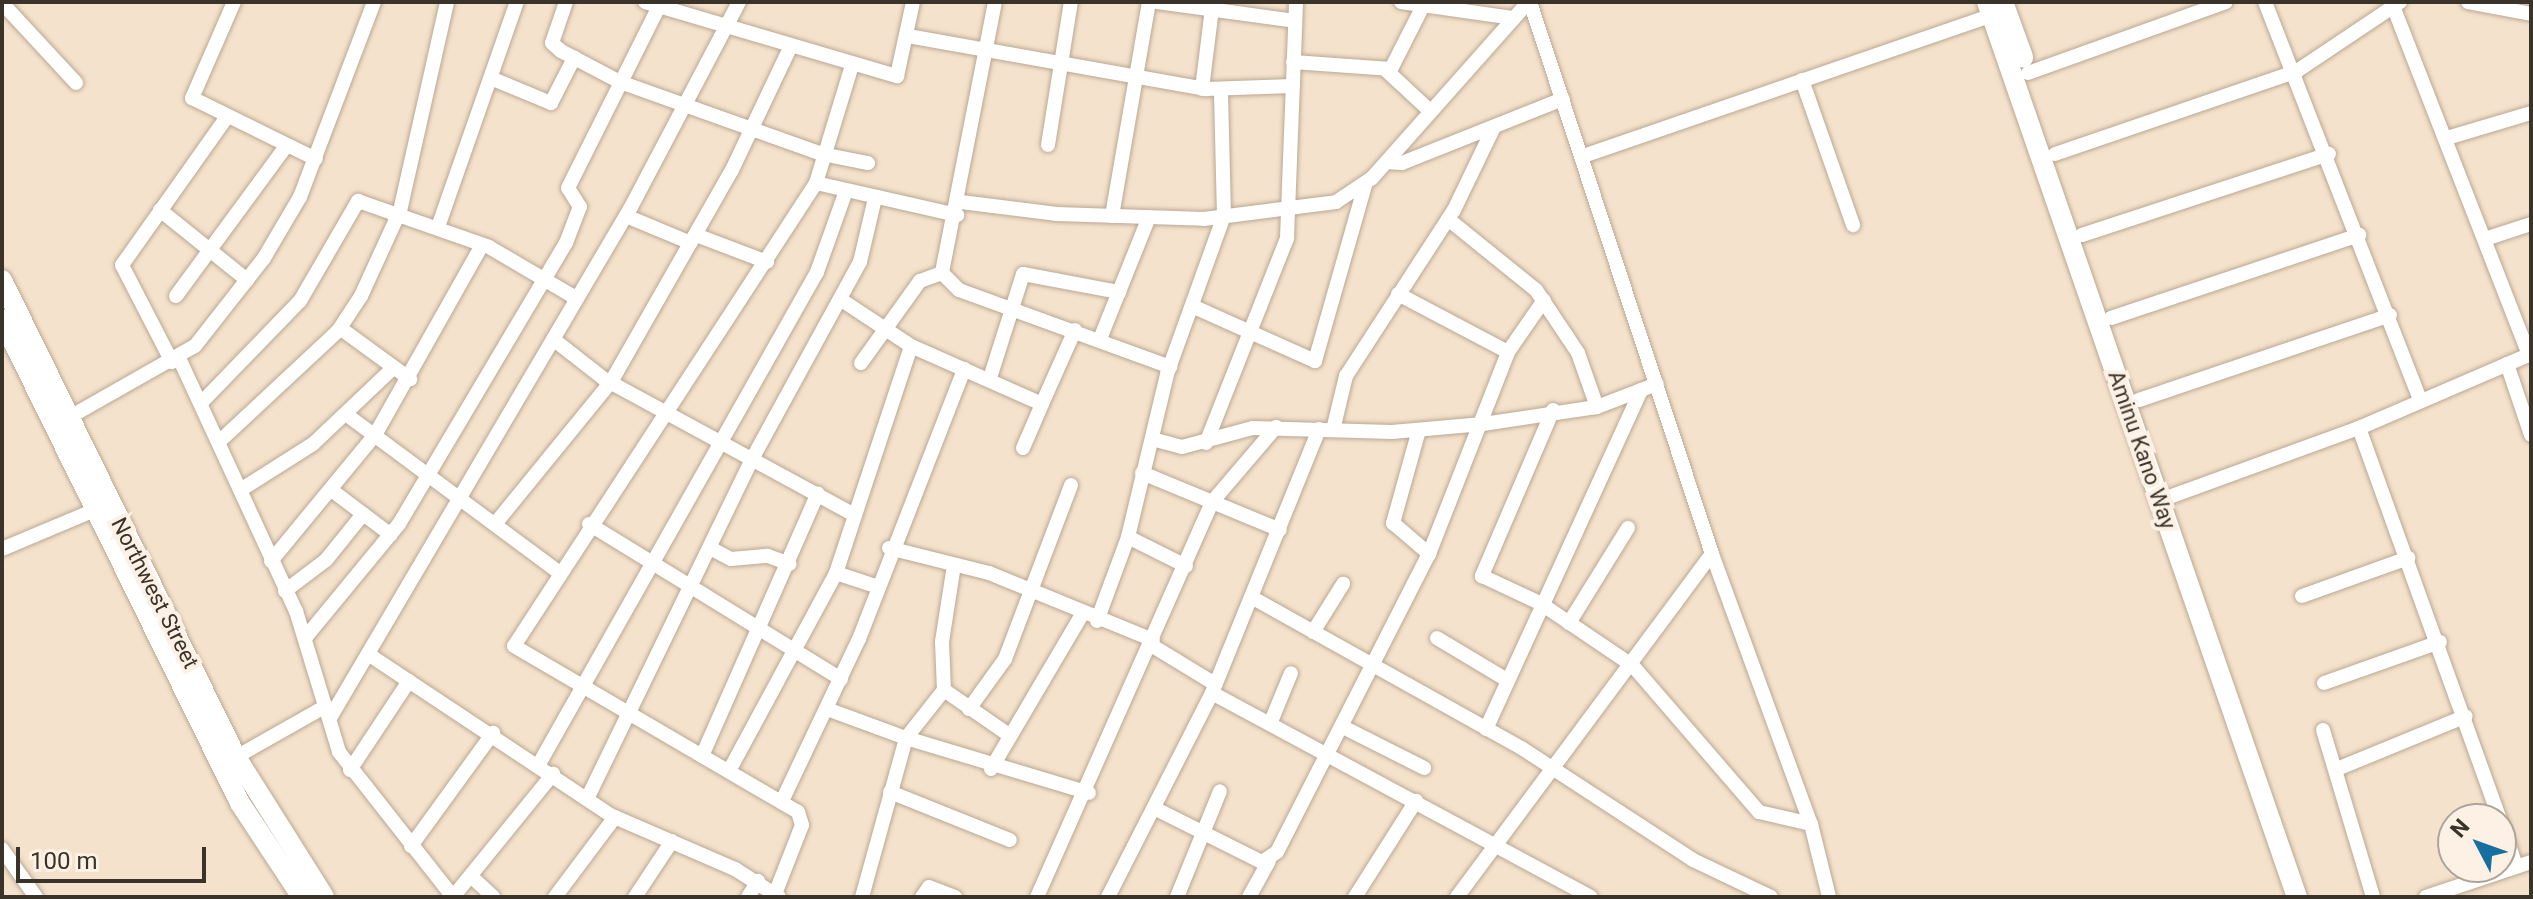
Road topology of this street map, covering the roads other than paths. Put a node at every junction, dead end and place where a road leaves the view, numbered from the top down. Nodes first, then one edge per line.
1 (234, 2) edge
2 (374, 2) edge
3 (447, 2) edge
4 (517, 2) edge
5 (566, 2) edge
6 (739, 2) edge
7 (913, 2) edge
8 (995, 2) edge
9 (1071, 2) edge
10 (1149, 2) edge
11 (1157, 2) edge
12 (1296, 2) edge
13 (1401, 2) edge
14 (1529, 2) edge
15 (2226, 2) edge
16 (2265, 2) edge
17 (2468, 2) edge
18 (2, 3) edge
19 (655, 4) edge
20 (1424, 4) edge
21 (2396, 4) edge
22 (1997, 7) edge
23 (1212, 9) junction
24 (2531, 14) edge
25 (1514, 18) junction
26 (1295, 21) junction
27 (727, 28) junction
28 (908, 36) junction
29 (790, 48) junction
30 (987, 51) junction
31 (574, 58) junction
32 (1293, 62) junction
33 (1061, 63) junction
34 (852, 65) junction
35 (1387, 71) junction
36 (2297, 71) junction
37 (2028, 73) junction
38 (493, 79) junction
39 (1138, 80) junction
40 (1802, 80) junction
41 (620, 82) junction
42 (76, 83) dead end
43 (1293, 86) junction
44 (1202, 89) junction
45 (1221, 90) junction
46 (1563, 99) junction
47 (686, 105) junction
48 (1430, 111) junction
49 (2531, 113) edge
50 (226, 118) junction
51 (754, 127) junction
52 (1493, 129) junction
53 (2447, 138) junction
54 (1048, 145) dead end
55 (286, 146) junction
56 (822, 154) junction
57 (2055, 154) junction
58 (2329, 154) junction
59 (1583, 156) junction
60 (316, 159) junction
61 (1387, 162) junction
62 (868, 163) dead end
63 (816, 183) junction
64 (1365, 185) junction
65 (846, 191) junction
66 (875, 198) junction
67 (959, 209) junction
68 (160, 210) junction
69 (1291, 210) junction
70 (400, 211) junction
71 (626, 216) junction
72 (1112, 216) junction
73 (1224, 216) junction
74 (1149, 217) junction
75 (1448, 219) junction
76 (2531, 224) edge
77 (1853, 225) dead end
78 (438, 227) junction
79 (2082, 235) junction
80 (2359, 235) junction
81 (693, 239) junction
82 (2485, 239) junction
83 (482, 245) junction
84 (212, 251) junction
85 (767, 262) junction
86 (942, 273) junction
87 (2, 280) edge
88 (247, 280) junction
89 (544, 280) junction
90 (1119, 292) junction
91 (1398, 294) junction
92 (176, 296) dead end
93 (576, 298) junction
94 (840, 299) junction
95 (1544, 300) junction
96 (1192, 306) junction
97 (1015, 309) junction
98 (2390, 315) junction
99 (2111, 318) junction
100 (2, 319) edge
101 (340, 328) junction
102 (884, 328) junction
103 (1075, 330) junction
104 (1253, 335) junction
105 (553, 339) junction
106 (1100, 339) junction
107 (911, 346) junction
108 (1508, 352) junction
109 (2530, 354) edge
110 (176, 360) junction
111 (861, 363) dead end
112 (2507, 364) junction
113 (1170, 367) junction
114 (392, 369) junction
115 (964, 369) junction
116 (990, 378) junction
117 (410, 379) junction
118 (611, 382) junction
119 (1657, 384) junction
120 (1641, 390) junction
121 (2419, 396) junction
122 (2139, 400) junction
123 (202, 402) junction
124 (1042, 404) junction
125 (1597, 407) junction
126 (1553, 410) junction
127 (347, 415) junction
128 (667, 415) junction
129 (68, 418) junction
130 (1483, 424) junction
131 (1276, 427) junction
132 (2359, 428) junction
133 (1326, 430) junction
134 (1419, 430) junction
135 (375, 435) junction
136 (2531, 435) edge
137 (1152, 439) junction
138 (221, 440) junction
139 (1206, 443) junction
140 (718, 444) junction
141 (1023, 448) dead end
142 (751, 461) junction
143 (1142, 473) junction
144 (428, 474) junction
145 (1071, 485) dead end
146 (242, 489) junction
147 (334, 492) junction
148 (818, 493) junction
149 (2172, 496) junction
150 (460, 498) junction
151 (1212, 502) junction
152 (95, 510) junction
153 (363, 514) junction
154 (853, 514) junction
155 (495, 524) junction
156 (589, 524) junction
157 (1628, 528) dead end
158 (1280, 530) junction
159 (391, 535) junction
160 (1128, 537) junction
161 (889, 548) junction
162 (2, 549) edge
163 (712, 549) junction
164 (1429, 554) junction
165 (1712, 554) junction
166 (2408, 558) junction
167 (271, 561) junction
168 (790, 564) junction
169 (954, 565) junction
170 (654, 566) junction
171 (1186, 566) junction
172 (557, 571) junction
173 (836, 573) junction
174 (1343, 584) dead end
175 (875, 586) junction
176 (691, 589) junction
177 (285, 591) junction
178 (1034, 592) junction
179 (2302, 596) dead end
180 (1253, 598) junction
181 (1540, 603) junction
182 (1081, 616) junction
183 (1097, 621) junction
184 (1569, 623) junction
185 (761, 631) junction
186 (1313, 632) junction
187 (305, 638) junction
188 (1437, 638) dead end
189 (1152, 642) junction
190 (2440, 642) junction
191 (368, 654) junction
192 (798, 654) junction
193 (1374, 666) junction
194 (1633, 666) junction
195 (1291, 673) dead end
196 (841, 679) junction
197 (1507, 680) junction
198 (409, 681) junction
199 (2324, 683) dead end
200 (585, 689) junction
201 (1213, 689) junction
202 (944, 690) junction
203 (827, 709) junction
204 (969, 709) junction
205 (624, 711) junction
206 (328, 712) junction
207 (2466, 716) junction
208 (1270, 724) junction
209 (1343, 727) junction
210 (1486, 729) junction
211 (2323, 730) dead end
212 (493, 733) junction
213 (1009, 735) junction
214 (906, 738) junction
215 (1329, 755) junction
216 (702, 756) junction
217 (236, 757) junction
218 (539, 764) junction
219 (1424, 768) dead end
220 (991, 769) junction
221 (2337, 769) junction
222 (350, 770) junction
223 (1553, 770) junction
224 (729, 771) junction
225 (553, 774) junction
226 (1220, 791) dead end
227 (890, 792) junction
228 (1089, 793) junction
229 (587, 799) junction
230 (782, 801) junction
231 (1416, 801) junction
232 (2495, 803) edge
233 (1154, 808) junction
234 (615, 817) junction
235 (1811, 824) junction
236 (1203, 834) junction
237 (1010, 840) dead end
238 (672, 841) junction
239 (1496, 843) junction
240 (411, 846) junction
241 (2, 849) edge
242 (1269, 861) junction
243 (2524, 864) edge
244 (474, 879) junction
245 (758, 881) junction
246 (640, 895) edge
247 (777, 896) edge
248 (36, 897) edge
249 (302, 897) edge
250 (324, 897) edge
251 (453, 897) edge
252 (493, 897) edge
253 (555, 897) edge
254 (748, 897) edge
255 (862, 897) edge
256 (922, 897) edge
257 (955, 897) edge
258 (1037, 897) edge
259 (1108, 897) edge
260 (1177, 897) edge
261 (1249, 897) edge
262 (1355, 897) edge
263 (1457, 897) edge
264 (1591, 897) edge
265 (1771, 897) edge
266 (1829, 897) edge
267 (2297, 897) edge
268 (2312, 897) edge
269 (2373, 897) edge
270 (2426, 897) edge

1 - 50 street
2 - 60 street
3 - 70 street
4 - 38 street
5 - 31 street
6 - 27 street
7 - 28 street
8 - 30 street
9 - 33 street
10 - 39 street
11 - 23 street
12 - 26 street
13 - 20 street
14 - 25 street
14 - 46 street
15 - 37 street
16 - 36 street
17 - 24 street
18 - 42 street
19 - 27 street
19 - 41 street
20 - 25 street
20 - 35 street
21 - 36 street
21 - 53 street
22 - 37 main road, Aminu Kano Way
22 - 40 street
22 - 267 main road, Aminu Kano Way
23 - 26 street
23 - 44 street
25 - 48 street
26 - 32 street
27 - 29 street
27 - 47 street
28 - 30 street
28 - 34 street
29 - 34 street
29 - 51 street
30 - 33 street
30 - 67 street
31 - 38 street
31 - 41 street
32 - 35 street
32 - 43 street
33 - 39 street
33 - 54 street
34 - 56 street
35 - 48 street
36 - 57 street
36 - 58 street
37 - 57 main road, Aminu Kano Way
38 - 78 street
39 - 44 street
39 - 72 street
40 - 59 street
40 - 77 street
41 - 47 street
41 - 89 street
43 - 45 street
43 - 69 street
44 - 45 street
45 - 73 street
46 - 52 street
46 - 59 street
47 - 51 street
47 - 71 street
48 - 61 street
49 - 53 street
50 - 55 street
50 - 68 street
51 - 56 street
51 - 81 street
52 - 61 street
52 - 75 street
53 - 82 street
55 - 60 street
55 - 84 street
56 - 62 street
56 - 63 street
57 - 79 main road, Aminu Kano Way
58 - 79 street
58 - 80 street
59 - 119 street
60 - 88 street
61 - 64 street
63 - 65 street
63 - 85 street
64 - 69 street
64 - 104 street
65 - 66 street
65 - 140 street
66 - 67 street
66 - 94 street
67 - 72 street
67 - 86 street
68 - 84 street
68 - 110 street
69 - 73 street
69 - 104 street
70 - 78 street
70 - 101 street
70 - 123 street
71 - 81 street
71 - 93 street
72 - 74 street
73 - 74 street
73 - 96 street
74 - 90 street
75 - 91 street
75 - 95 street
76 - 82 street
78 - 83 street
79 - 99 main road, Aminu Kano Way
80 - 98 street
80 - 99 street
81 - 85 street
81 - 118 street
82 - 109 street
83 - 89 street
83 - 117 street
84 - 88 street
84 - 92 street
85 - 128 street
86 - 97 street
86 - 102 street
87 - 129 main road, Northwest Street
88 - 110 street
89 - 93 street
89 - 144 street
90 - 97 street
90 - 106 street
91 - 108 street
91 - 133 street
93 - 105 street
94 - 102 street
94 - 142 street
95 - 108 street
95 - 125 street
96 - 104 street
96 - 113 street
97 - 103 street
97 - 116 street
98 - 121 street
98 - 122 street
99 - 122 main road, Aminu Kano Way
100 - 152 main road, Northwest Street
101 - 114 street
101 - 138 street
102 - 107 street
102 - 111 street
103 - 106 street
103 - 124 street
104 - 139 street
105 - 118 street
105 - 150 street
106 - 113 street
107 - 115 street
107 - 154 street
108 - 130 street
109 - 112 street
110 - 123 street
110 - 129 street
112 - 121 street
112 - 136 street
113 - 137 street
114 - 117 street
114 - 127 street
115 - 116 street
115 - 161 street
116 - 124 street
117 - 135 street
118 - 128 street
118 - 155 street
119 - 120 street
119 - 165 street
120 - 125 street
120 - 181 street
121 - 132 street
122 - 149 main road, Aminu Kano Way
123 - 138 street
124 - 141 street
125 - 126 street
126 - 130 street
126 - 181 street
127 - 135 street
127 - 146 street
128 - 140 street
128 - 156 street
129 - 217 main road, Northwest Street
130 - 134 street
130 - 164 street
131 - 133 street
131 - 139 street
131 - 151 street
132 - 149 street
132 - 166 street
133 - 134 street
133 - 158 street
134 - 164 street
135 - 144 street
135 - 147 street
137 - 139 street
137 - 143 street
138 - 146 street
140 - 142 street
140 - 170 street
142 - 148 street
142 - 163 street
143 - 151 street
143 - 160 street
144 - 150 street
144 - 159 street
145 - 178 street
146 - 167 street
147 - 153 street
147 - 167 street
148 - 154 street
148 - 168 street
149 - 268 main road, Aminu Kano Way
150 - 155 street
150 - 191 street
151 - 158 street
151 - 171 street
152 - 162 street
152 - 249 main road, Northwest Street
153 - 159 street
153 - 177 street
154 - 173 street
155 - 172 street
156 - 170 street
156 - 172 street
157 - 184 street
158 - 180 street
159 - 187 street
160 - 171 street
160 - 183 street
161 - 169 street
161 - 175 street
163 - 168 street
163 - 176 street
164 - 193 street
165 - 194 street
165 - 235 street
166 - 179 street
166 - 190 street
167 - 177 street
168 - 185 street
169 - 178 street
169 - 202 street
170 - 176 street
170 - 200 street
171 - 189 street
172 - 200 street
173 - 175 street
173 - 192 street
174 - 186 street
175 - 196 street
176 - 185 street
176 - 205 street
177 - 187 street
178 - 182 street
178 - 204 street
180 - 186 street
180 - 201 street
181 - 184 street
181 - 197 street
182 - 183 street
182 - 213 street
183 - 189 street
184 - 194 street
185 - 192 street
185 - 216 street
186 - 193 street
187 - 206 street
188 - 197 street
189 - 201 street
189 - 228 street
190 - 199 street
190 - 207 street
191 - 198 street
191 - 206 street
192 - 196 street
192 - 224 street
193 - 209 street
193 - 210 street
194 - 223 street
194 - 235 street
195 - 208 street
196 - 203 street
197 - 210 street
198 - 212 street
198 - 222 street
200 - 205 street
200 - 218 street
201 - 208 street
201 - 233 street
202 - 204 street
202 - 214 street
203 - 214 street
203 - 230 street
204 - 213 street
205 - 216 street
205 - 229 street
206 - 217 street
206 - 222 street
207 - 221 street
207 - 232 street
208 - 215 street
209 - 215 street
209 - 219 street
210 - 223 street
211 - 221 street
212 - 218 street
212 - 240 street
213 - 220 street
214 - 220 street
214 - 227 street
215 - 231 street
215 - 242 street
216 - 224 street
217 - 250 main road, Northwest Street
218 - 225 street
220 - 228 street
221 - 269 street
222 - 240 street
223 - 239 street
223 - 265 street
224 - 230 street
225 - 229 street
225 - 244 street
226 - 236 street
227 - 237 street
227 - 255 street
228 - 258 street
229 - 234 street
230 - 247 street
231 - 239 street
231 - 262 street
233 - 236 street
233 - 259 street
234 - 238 street
234 - 253 street
235 - 266 street
236 - 242 street
236 - 260 street
238 - 245 street
238 - 246 street
239 - 263 street
239 - 264 street
240 - 251 street
241 - 248 street
242 - 261 street
243 - 270 street
244 - 251 street
244 - 252 street
245 - 247 street
245 - 254 street
256 - 257 street

